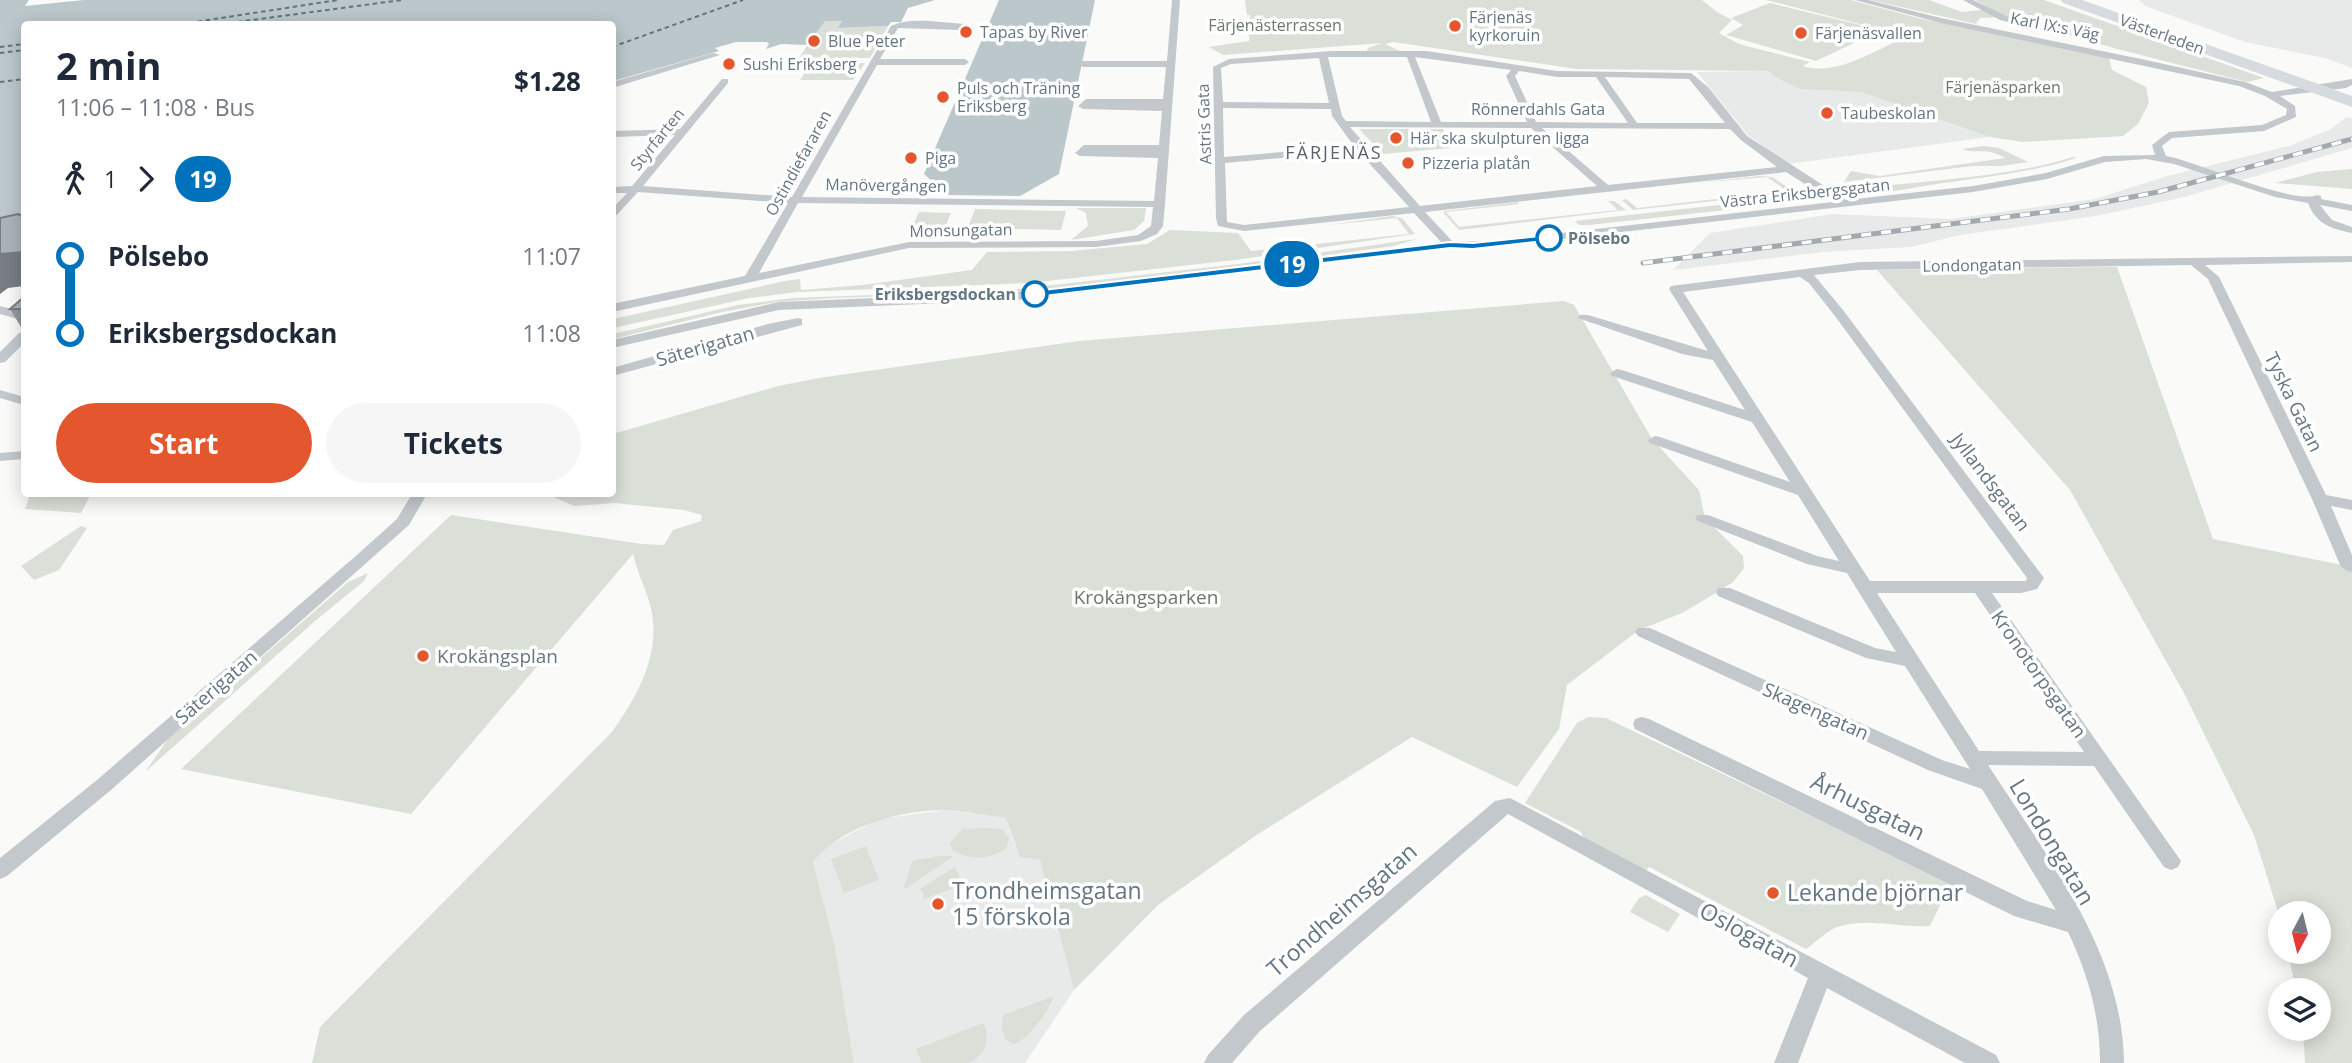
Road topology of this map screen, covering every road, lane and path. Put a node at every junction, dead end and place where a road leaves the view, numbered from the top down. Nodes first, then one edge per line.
1 (1176, 0) edge
2 (1860, 0) edge
3 (1967, 0) edge
4 (2068, 0) edge
5 (2087, 0) edge
6 (969, 26) dead end
7 (2083, 47) junction
8 (1410, 54) junction
9 (716, 55) dead end
10 (1323, 55) junction
11 (876, 62) junction
12 (965, 62) dead end
13 (1083, 64) dead end
14 (1171, 64) junction
15 (2264, 67) junction
16 (1517, 68) junction
17 (1599, 75) junction
18 (725, 81) dead end
19 (616, 84) edge
20 (2350, 87) edge
21 (2270, 94) junction
22 (2352, 102) edge
23 (1167, 105) junction
24 (1219, 105) junction
25 (1334, 106) junction
26 (1343, 124) junction
27 (1437, 124) junction
28 (1534, 125) junction
29 (1634, 125) junction
30 (1733, 126) junction
31 (683, 132) junction
32 (616, 134) edge
33 (1361, 148) junction
34 (1163, 152) junction
35 (2159, 154) junction
36 (1221, 160) junction
37 (1786, 169) junction
38 (1604, 187) junction
39 (2264, 188) junction
40 (637, 189) junction
41 (616, 190) edge
42 (795, 200) junction
43 (2317, 200) junction
44 (2352, 200) edge
45 (1833, 202) junction
46 (1160, 204) junction
47 (2334, 206) junction
48 (1416, 208) junction
49 (2352, 208) edge
50 (616, 213) edge
51 (2352, 229) edge
52 (1450, 245) junction
53 (2352, 259) edge
54 (2193, 261) junction
55 (1802, 273) junction
56 (749, 279) junction
57 (616, 303) edge
58 (21, 304) edge
59 (3, 310) edge
60 (21, 316) edge
61 (1584, 318) dead end
62 (798, 323) dead end
63 (21, 339) edge
64 (616, 343) edge
65 (1719, 357) junction
66 (0, 359) edge
67 (616, 371) edge
68 (1617, 373) dead end
69 (0, 394) edge
70 (21, 400) edge
71 (1758, 419) junction
72 (1655, 440) dead end
73 (21, 455) edge
74 (0, 457) edge
75 (1804, 492) junction
76 (417, 497) edge
77 (2320, 499) junction
78 (2352, 505) edge
79 (1703, 518) dead end
80 (2349, 567) dead end
81 (1851, 569) junction
82 (1864, 587) junction
83 (1980, 588) junction
84 (1724, 592) dead end
85 (1644, 632) dead end
86 (1910, 661) junction
87 (1642, 724) dead end
88 (1972, 758) junction
89 (2098, 759) junction
90 (1990, 784) junction
91 (1510, 806) joint
92 (2171, 861) dead end
93 (0, 870) edge
94 (2075, 925) junction
95 (1821, 974) junction
96 (1216, 1063) edge
97 (1786, 1063) edge
98 (1989, 1063) edge
99 (2112, 1063) edge

1 - 14 street, Monsungatan
2 - 7 street, Karl IX:s Väg
3 - 7 street
4 - 15 highway, Västerleden
5 - 15 highway, Västerleden
6 - 11 street, Ostindiefararen
7 - 21 street, Karl IX:s Väg
8 - 10 street, Astris Gata
8 - 16 street, Astris Gata
8 - 27 street
9 - 19 street
10 - 24 street, Astris Gata
10 - 25 street
11 - 12 street
11 - 42 street, Ostindiefararen
13 - 14 street
14 - 23 street, Monsungatan
15 - 20 highway
15 - 22 highway
16 - 17 street, Astris Gata
16 - 28 street
17 - 29 street
17 - 30 street, Astris Gata
18 - 31 street, Styrfarten
20 - 21 street
21 - 35 street
23 - 23 street
23 - 34 street, Monsungatan
24 - 25 street
24 - 36 street, Astris Gata
25 - 26 street
26 - 27 street, Rönnerdahls Gata
26 - 33 street
27 - 28 street, Rönnerdahls Gata
28 - 29 street, Rönnerdahls Gata
28 - 38 street
29 - 30 street, Rönnerdahls Gata
30 - 37 street, Astris Gata
31 - 32 street
31 - 40 street, Styrfarten
33 - 36 street
33 - 48 street
34 - 34 street
34 - 46 street, Monsungatan
35 - 39 street, Västra Eriksbergsgatan
35 - 45 street, Västra Eriksbergsgatan
35 - 45 street, Västra Eriksbergsgatan
36 - 48 street, Astris Gata
37 - 38 street, Astris Gata
37 - 45 street, Astris Gata
38 - 48 street, Astris Gata
39 - 43 street, Västra Eriksbergsgatan
39 - 43 street, Västra Eriksbergsgatan
40 - 41 street, Manövergången
40 - 42 street, Manövergången
40 - 50 street, Styrfarten
42 - 46 street, Manövergången
42 - 56 street, Ostindiefararen
43 - 44 street, Västra Eriksbergsgatan
43 - 47 street
43 - 51 street
45 - 52 street, Västra Eriksbergsgatan
46 - 56 street, Monsungatan
47 - 49 street
47 - 51 street
48 - 52 street
52 - 64 street, Västra Eriksbergsgatan
53 - 54 street, Londongatan
54 - 55 street, Londongatan
54 - 77 street, Tyska Gatan
55 - 65 street, Londongatan
55 - 83 street, Jyllandsgatan
56 - 57 street, Monsungatan
58 - 59 street
59 - 60 street
61 - 65 street
62 - 67 street, Säterigatan
63 - 66 street
65 - 71 street, Londongatan
68 - 71 street
69 - 70 street
71 - 75 street, Londongatan
72 - 75 street
73 - 74 street
75 - 81 street, Londongatan
76 - 93 street, Säterigatan
77 - 78 street
77 - 80 street, Tyska Gatan
79 - 81 street
81 - 82 street, Londongatan
82 - 83 street, Jyllandsgatan
82 - 86 street, Londongatan
83 - 89 street, Kronotorpsgatan
84 - 86 street
85 - 90 street, Skagengatan
86 - 88 street, Londongatan
87 - 94 street, Århusgatan
88 - 89 street, Kronotorpsgatan
88 - 90 street, Londongatan
89 - 92 street, Kronotorpsgatan
90 - 94 street, Londongatan
91 - 95 street, Oslogatan
91 - 96 street, Trondheimsgatan
94 - 99 street, Londongatan
95 - 97 street
95 - 98 street, Oslogatan

